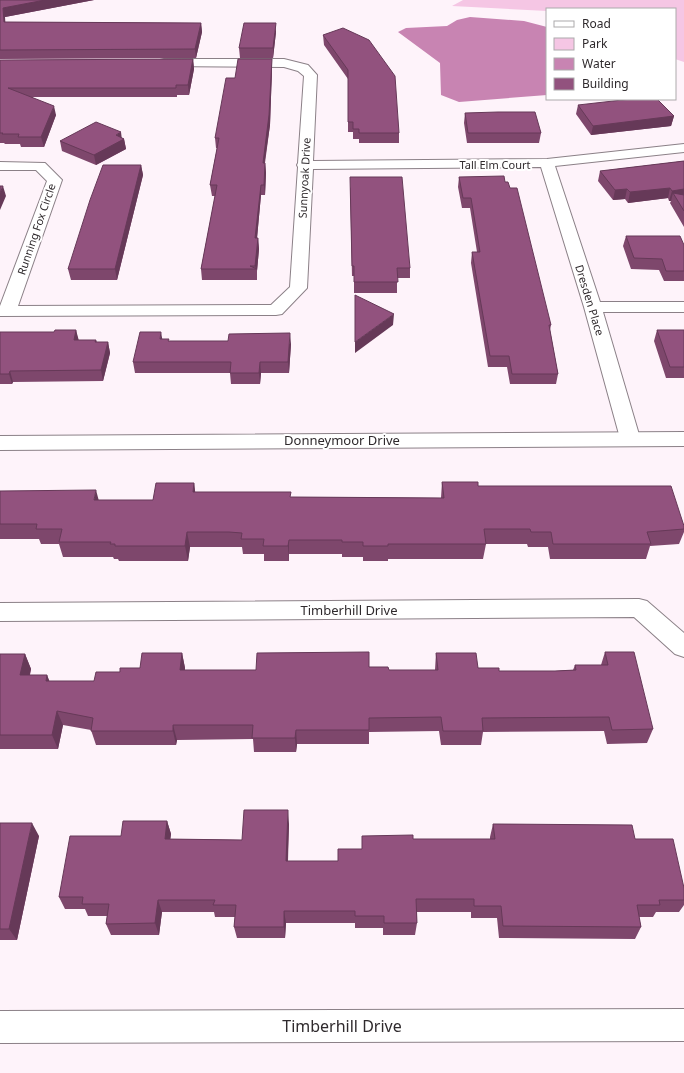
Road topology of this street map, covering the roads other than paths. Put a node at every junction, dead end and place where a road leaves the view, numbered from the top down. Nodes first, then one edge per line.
1 (150, 63) edge
2 (684, 148) edge
3 (547, 163) junction
4 (304, 165) junction
5 (0, 166) edge
6 (593, 307) junction
7 (684, 307) edge
8 (4, 311) edge
9 (630, 438) junction
10 (684, 439) edge
11 (0, 443) edge
12 (0, 612) edge
13 (684, 647) edge
14 (684, 1025) edge
15 (0, 1027) edge

1 - 4 street, Sunnyoak Drive
2 - 3 street, Tall Elm Court
3 - 4 street, Tall Elm Court
3 - 6 street, Dresden Place
4 - 8 street, Sunnyoak Drive
5 - 8 street, Running Fox Circle
6 - 7 street
6 - 9 street, Dresden Place
9 - 10 street, Donneymoor Drive
9 - 11 street, Donneymoor Drive
12 - 13 street, Timberhill Drive
14 - 15 street, Timberhill Drive

